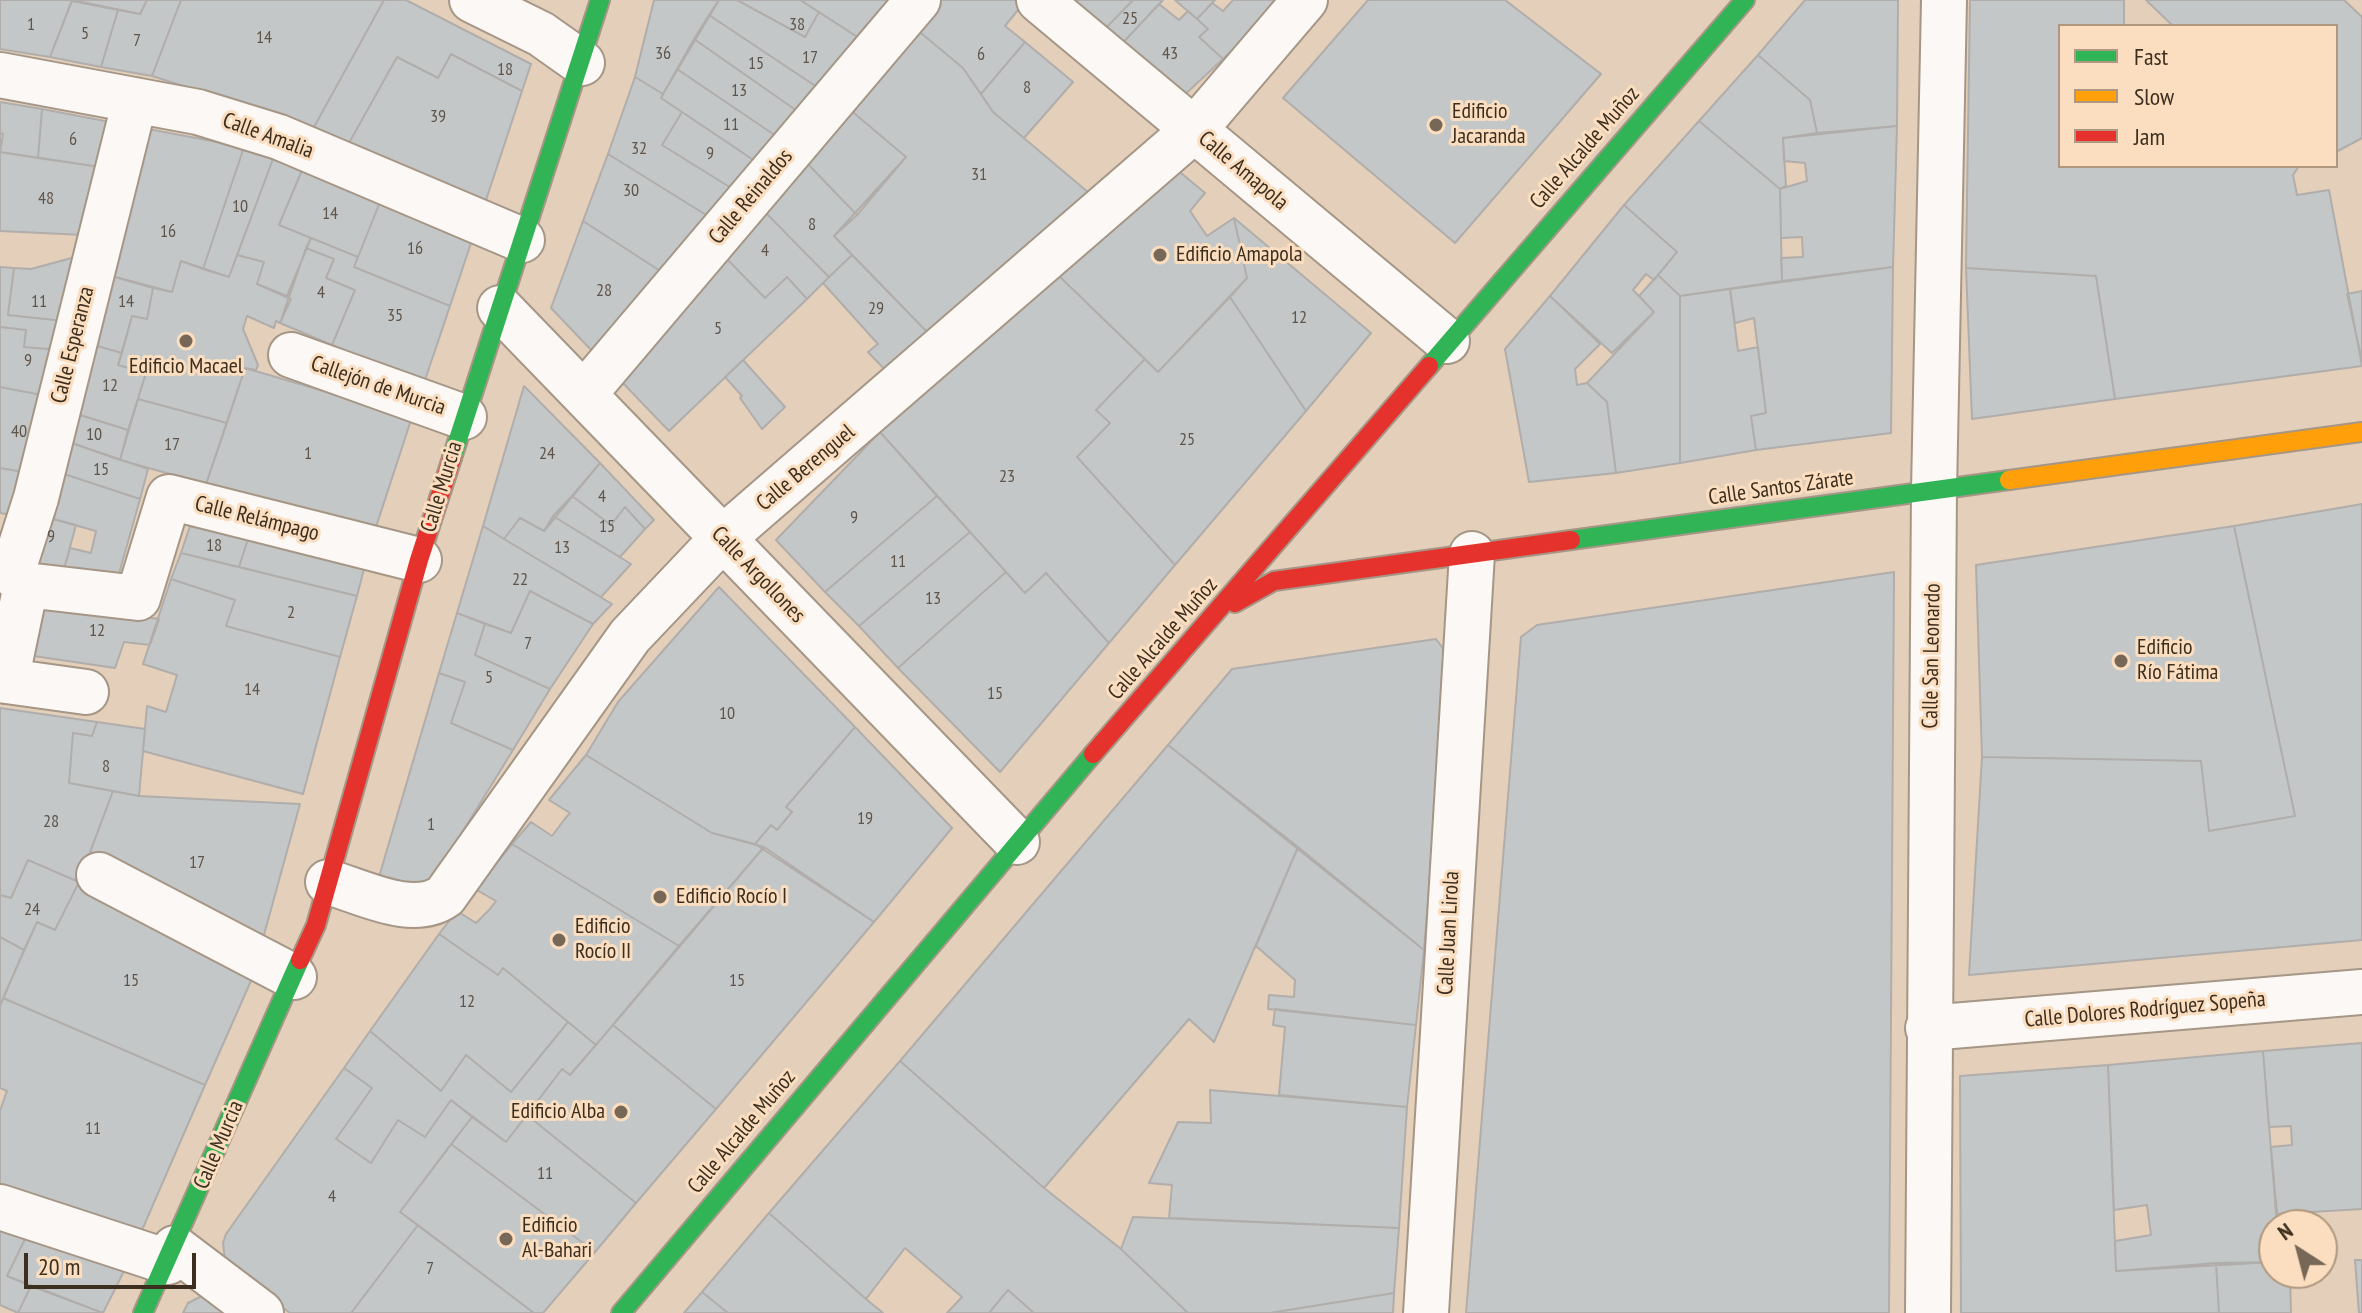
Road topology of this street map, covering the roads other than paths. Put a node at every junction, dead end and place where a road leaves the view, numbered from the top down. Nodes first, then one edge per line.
1 (472, 0) edge
2 (600, 0) edge
3 (918, 0) edge
4 (1039, 0) edge
5 (1305, 0) edge
6 (1745, 0) edge
7 (1944, 0) edge
8 (582, 63) junction
9 (0, 75) edge
10 (135, 100) junction
11 (1194, 130) junction
12 (522, 240) junction
13 (500, 308) junction
14 (1447, 341) junction
15 (291, 355) dead end
16 (584, 394) junction
17 (464, 417) junction
18 (2362, 432) edge
19 (1934, 491) junction
20 (1287, 530) junction
21 (723, 538) junction
22 (1472, 554) junction
23 (419, 560) junction
24 (1316, 576) junction
25 (26, 585) junction
26 (1216, 615) junction
27 (3, 681) edge
28 (86, 692) dead end
29 (1017, 842) junction
30 (99, 875) dead end
31 (328, 882) junction
32 (294, 977) junction
33 (2362, 992) edge
34 (1928, 1028) junction
35 (0, 1207) edge
36 (171, 1255) junction
37 (143, 1313) edge
38 (261, 1313) edge
39 (621, 1313) edge
40 (1426, 1313) edge
41 (1928, 1313) edge

1 - 8 street
2 - 8 street, Calle Murcia
3 - 16 street, Calle Reinaldos
4 - 11 street, Calle Amapola
5 - 11 street, Calle Berenguel
6 - 14 street, Calle Alcalde Muñoz
7 - 19 street, Calle San Leonardo
8 - 12 street, Calle Murcia
9 - 10 street, Calle Amalia
10 - 12 street, Calle Amalia
10 - 25 street, Calle Esperanza
11 - 14 street, Calle Amapola
11 - 21 street, Calle Berenguel
12 - 13 street, Calle Murcia
13 - 16 street, Calle Argollones
13 - 17 street, Calle Murcia
14 - 20 street, Calle Alcalde Muñoz
15 - 17 street, Callejón de Murcia
16 - 21 street, Calle Argollones
17 - 23 street, Calle Murcia
18 - 19 street, Calle Santos Zárate
19 - 22 street, Calle Santos Zárate
19 - 34 street, Calle San Leonardo
20 - 24 street
20 - 26 street, Calle Alcalde Muñoz
21 - 29 street, Calle Argollones
21 - 31 street, Calle Berenguel
22 - 24 street, Calle Santos Zárate
22 - 40 street, Calle Juan Lirola
23 - 25 street, Calle Relámpago
23 - 31 street, Calle Murcia
24 - 26 street, Calle Santos Zárate
25 - 27 street
26 - 29 street, Calle Alcalde Muñoz
27 - 28 street
29 - 39 street, Calle Alcalde Muñoz
30 - 32 street
31 - 32 street, Calle Murcia
32 - 36 street, Calle Murcia
33 - 34 street, Calle Dolores Rodríguez Sopeña
34 - 41 street, Calle San Leonardo
35 - 36 street
36 - 37 street, Calle Murcia
36 - 38 street

